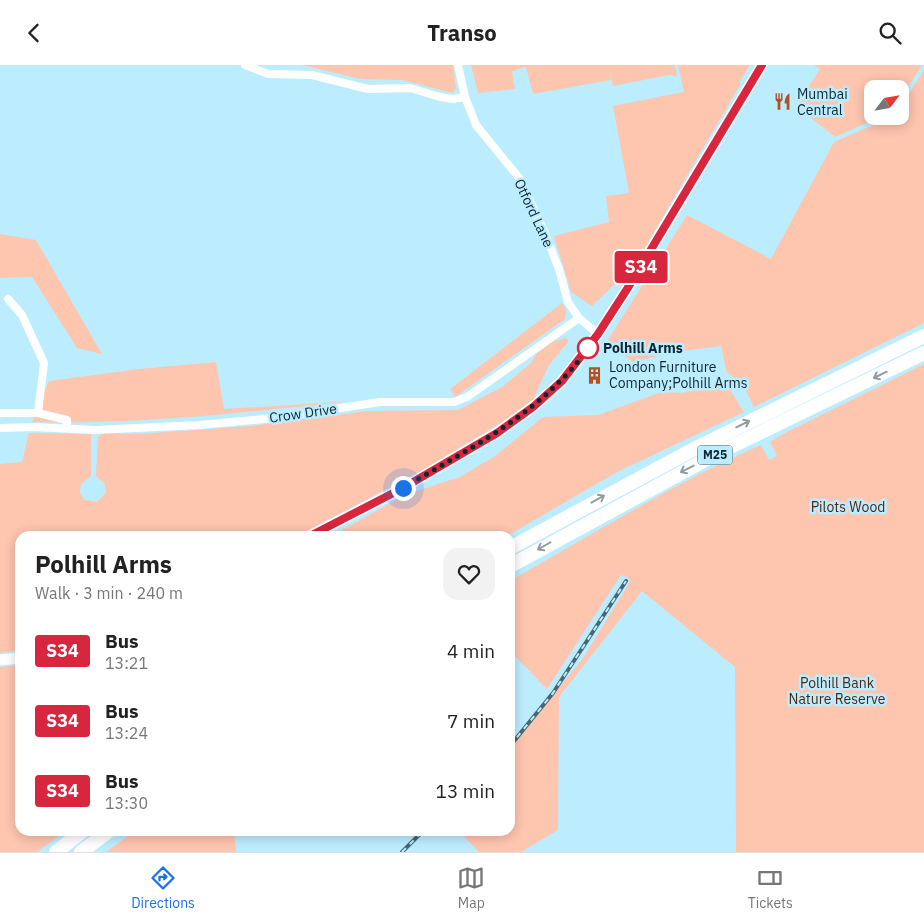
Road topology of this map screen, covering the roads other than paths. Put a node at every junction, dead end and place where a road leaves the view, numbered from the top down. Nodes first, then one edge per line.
1 (245, 65) edge
2 (458, 65) edge
3 (762, 65) edge
4 (464, 97) junction
5 (8, 299) dead end
6 (579, 317) junction
7 (598, 334) junction
8 (924, 336) edge
9 (924, 353) edge
10 (0, 413) edge
11 (38, 413) junction
12 (0, 428) edge
13 (67, 428) junction
14 (320, 531) edge
15 (515, 546) edge
16 (515, 563) edge
17 (15, 658) edge
18 (0, 660) edge
19 (77, 836) edge
20 (102, 836) edge
21 (56, 852) edge
22 (81, 852) edge

1 - 4 street
2 - 4 street, Otford Lane
3 - 7 main road
4 - 6 street, Otford Lane
5 - 11 street
6 - 7 street, Otford Lane
6 - 13 street, Crow Drive
7 - 14 main road
15 -> 8 highway, M25
9 -> 16 highway, M25
10 - 11 street
11 - 13 street
12 - 13 street, Crow Drive
17 - 18 main road
19 - 21 highway
20 - 22 highway

